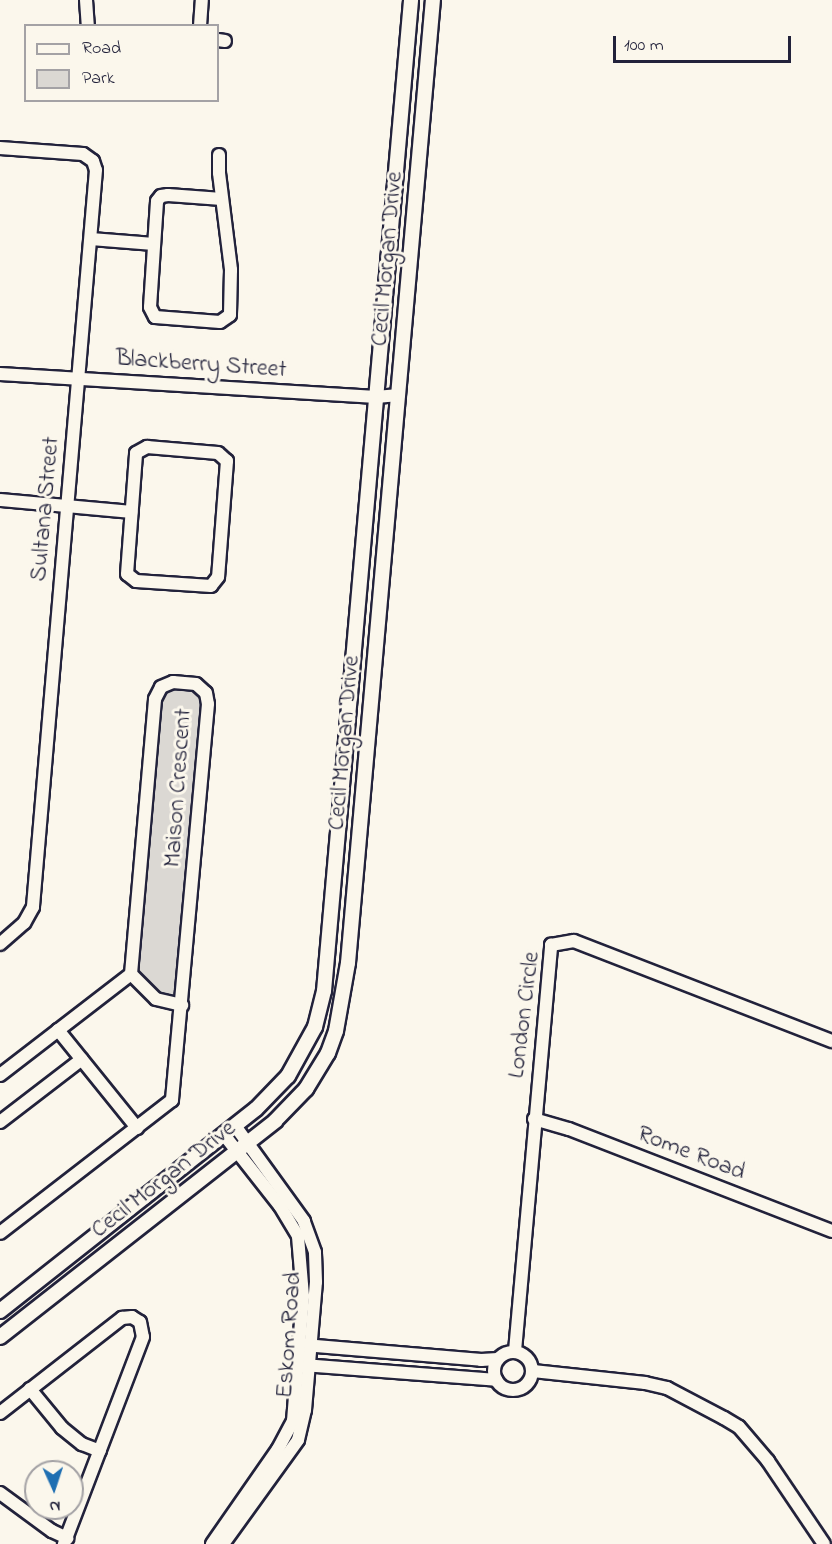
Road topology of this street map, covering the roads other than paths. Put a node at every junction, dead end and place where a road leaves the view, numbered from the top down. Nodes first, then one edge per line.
1 (86, 0) edge
2 (202, 0) edge
3 (411, 0) edge
4 (433, 0) edge
5 (88, 24) edge
6 (200, 24) edge
7 (0, 148) edge
8 (219, 155) dead end
9 (222, 199) junction
10 (91, 239) junction
11 (154, 244) junction
12 (0, 374) edge
13 (79, 378) junction
14 (399, 395) junction
15 (376, 397) junction
16 (0, 500) edge
17 (68, 506) junction
18 (130, 512) junction
19 (0, 944) edge
20 (131, 974) junction
21 (182, 1005) junction
22 (58, 1030) junction
23 (832, 1041) edge
24 (82, 1059) junction
25 (0, 1075) edge
26 (534, 1119) junction
27 (0, 1122) edge
28 (236, 1127) junction
29 (137, 1128) junction
30 (225, 1136) junction
31 (243, 1147) junction
32 (832, 1231) edge
33 (0, 1233) edge
34 (0, 1311) edge
35 (0, 1337) edge
36 (305, 1345) junction
37 (515, 1351) junction
38 (498, 1359) junction
39 (304, 1365) junction
40 (533, 1371) junction
41 (496, 1380) junction
42 (30, 1389) junction
43 (0, 1413) edge
44 (100, 1451) junction
45 (0, 1493) edge
46 (65, 1541) edge
47 (212, 1544) edge
48 (223, 1544) edge
49 (824, 1544) edge

1 - 5 street
2 - 6 street
3 - 15 street, Cecil Morgan Drive
4 - 14 street, Cecil Morgan Drive
7 - 10 street, Sultana Street
8 - 9 street
9 - 11 street
9 - 11 street
10 - 11 street
10 - 13 street, Sultana Street
12 - 13 street, Blackberry Street
13 - 15 street, Blackberry Street
13 - 17 street, Sultana Street
14 - 15 street, Blackberry Street
14 - 31 street, Cecil Morgan Drive
15 - 28 street, Cecil Morgan Drive
16 - 17 street
17 - 18 street
17 - 19 street, Sultana Street
18 - 18 street
20 - 21 street
20 - 21 street, Maison Crescent
20 - 22 street
21 - 29 street, Maison Crescent
22 - 24 street
22 - 25 street
23 - 26 street, London Circle
24 - 27 street
24 - 29 street
26 - 32 street, Rome Road
26 - 37 street, London Circle
28 - 30 street, Cecil Morgan Drive
28 - 31 street, Eskom Road
29 - 33 street, Maison Crescent
30 - 31 street, Eskom Road
30 - 34 street, Cecil Morgan Drive
31 - 35 street, Cecil Morgan Drive
31 - 36 street, Eskom Road
36 - 38 street
36 - 39 street, Eskom Road
37 - 38 street
37 - 40 street
38 - 41 street
39 - 41 street
39 - 47 street, Eskom Road
39 - 48 street, Eskom Road
40 - 41 street
40 - 49 street
42 - 43 street
42 - 44 street
42 - 44 street
44 - 46 street
45 - 46 street

